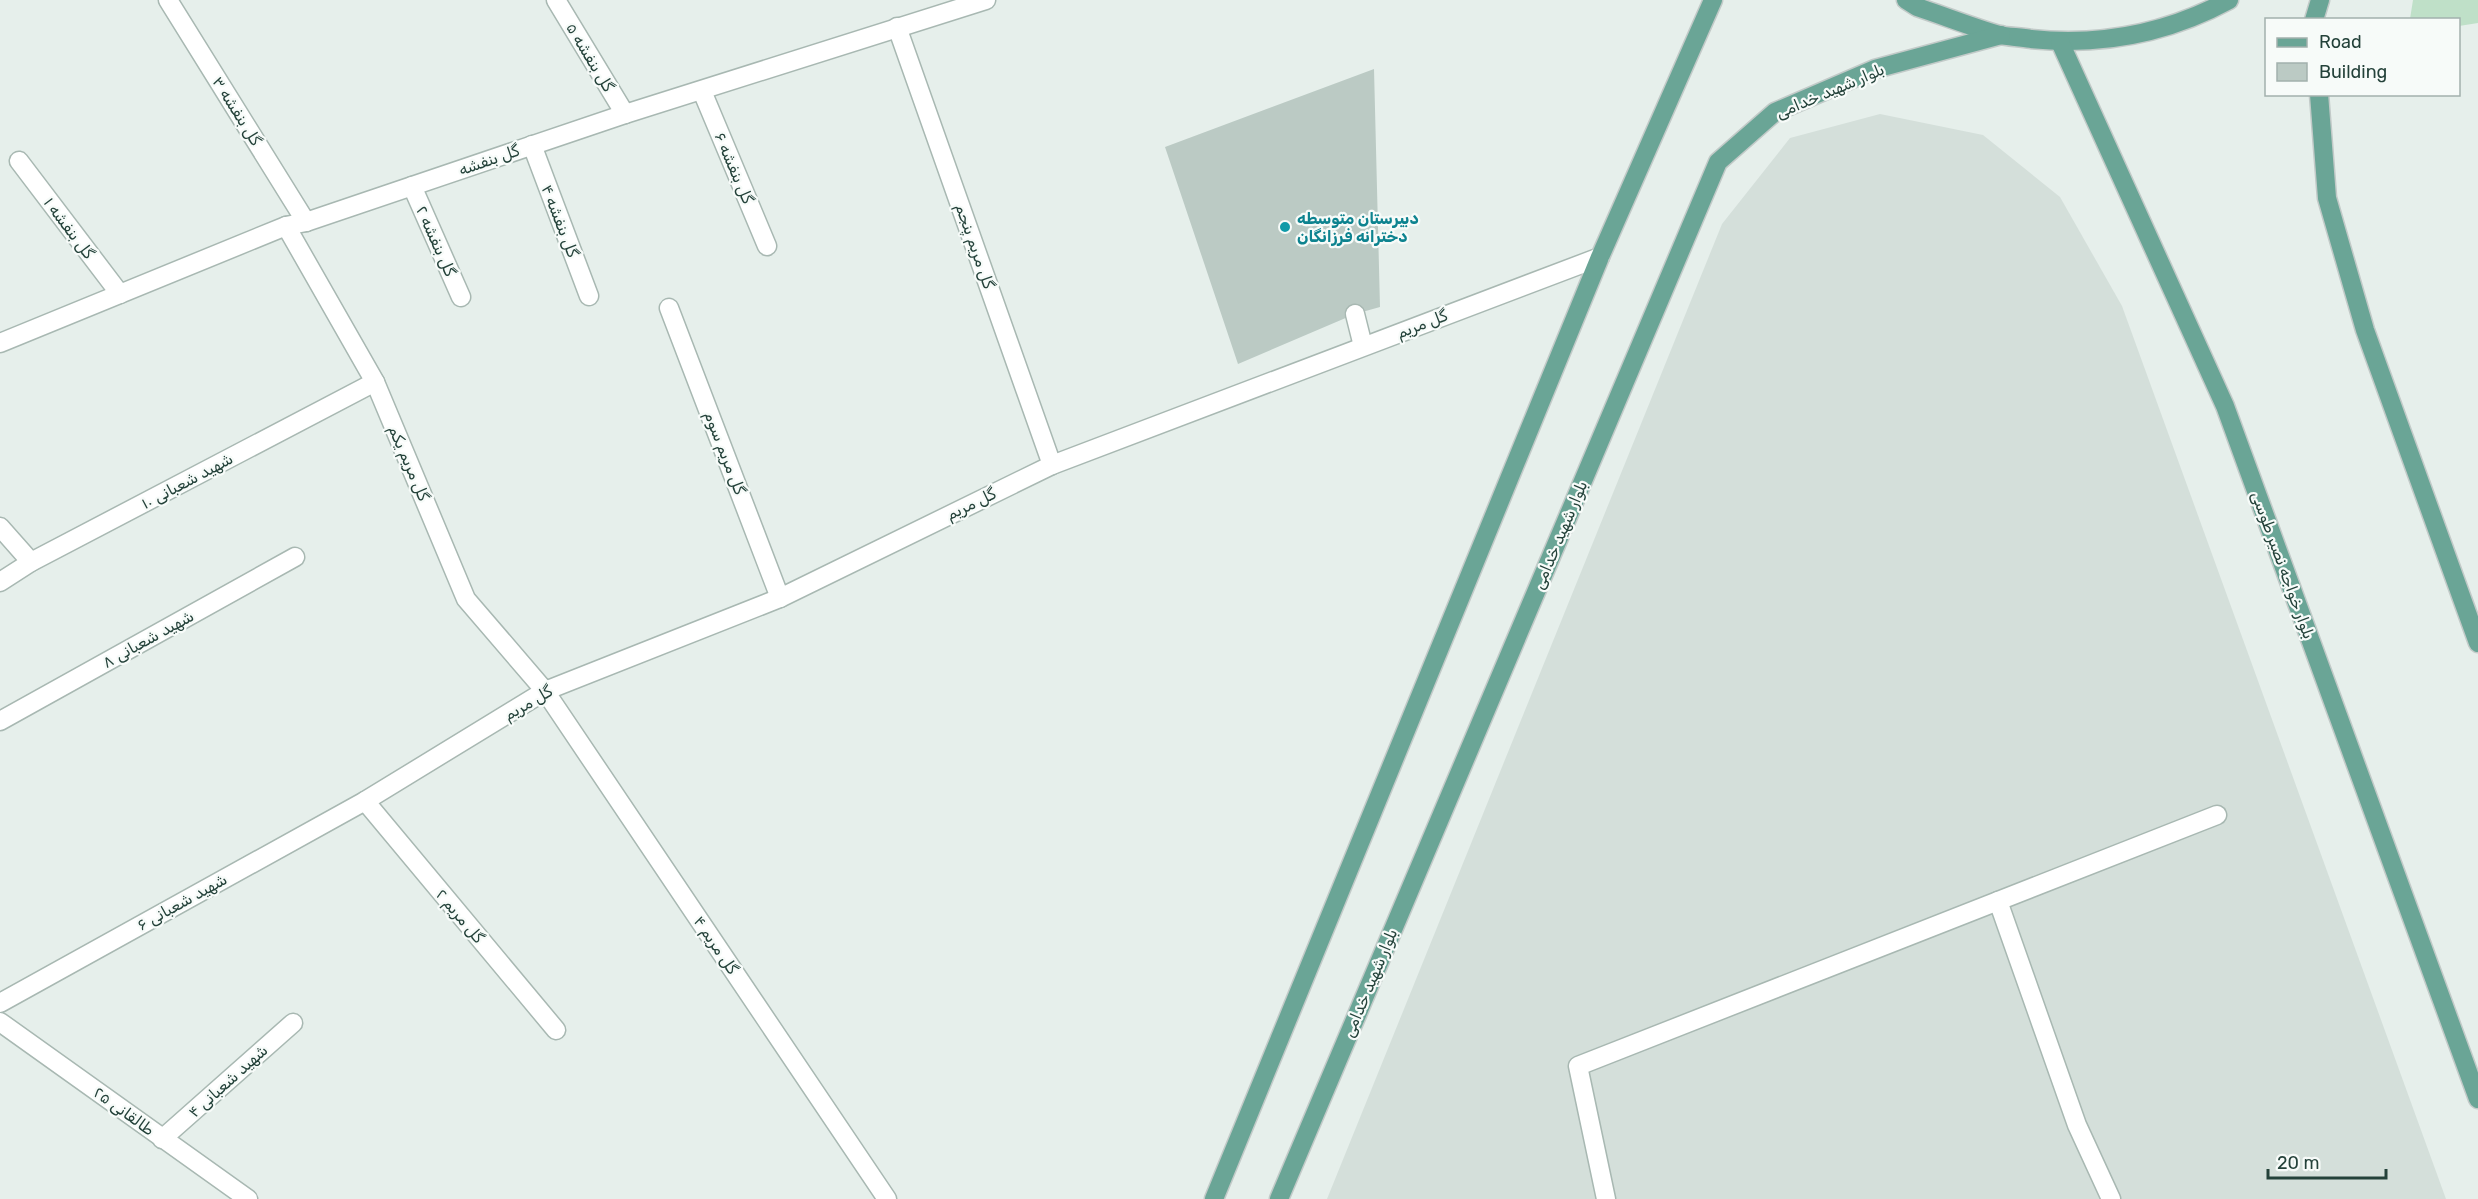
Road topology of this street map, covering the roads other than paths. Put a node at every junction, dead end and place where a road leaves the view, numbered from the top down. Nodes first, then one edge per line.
1 (168, 0) edge
2 (556, 0) edge
3 (986, 0) edge
4 (1713, 0) edge
5 (1906, 0) edge
6 (2229, 0) edge
7 (2320, 0) edge
8 (2315, 18) edge
9 (897, 27) junction
10 (2001, 35) junction
11 (2060, 42) junction
12 (702, 91) junction
13 (2319, 96) edge
14 (625, 114) junction
15 (532, 146) junction
16 (19, 161) dead end
17 (412, 186) junction
18 (306, 222) junction
19 (286, 226) junction
20 (766, 246) dead end
21 (1600, 257) junction
22 (120, 294) junction
23 (589, 296) dead end
24 (461, 297) dead end
25 (669, 308) dead end
26 (1355, 314) dead end
27 (0, 343) edge
28 (1363, 346) junction
29 (375, 382) junction
30 (1052, 465) junction
31 (0, 527) edge
32 (295, 557) dead end
33 (31, 562) junction
34 (0, 582) edge
35 (780, 597) junction
36 (2478, 643) edge
37 (545, 691) junction
38 (0, 721) edge
39 (365, 801) junction
40 (2217, 815) dead end
41 (1998, 901) junction
42 (0, 1003) edge
43 (0, 1022) edge
44 (293, 1023) dead end
45 (556, 1030) dead end
46 (2478, 1100) edge
47 (162, 1139) junction
48 (248, 1199) edge
49 (886, 1199) edge
50 (1214, 1199) edge
51 (1279, 1199) edge
52 (1606, 1199) edge
53 (2111, 1199) edge

1 - 18 street, گل بنفشه ۳
2 - 14 street, گل بنفشه ۵
3 - 9 street, گل بنفشه
4 - 21 main road
5 - 10 main road
6 - 11 main road
7 - 8 main road
9 - 12 street, گل بنفشه
9 - 30 street, گل مریم پنجم
10 - 11 main road
10 - 51 main road, بلوار شهید خدامی
11 - 46 main road, بلوار خواجه نصیر طوسی
12 - 14 street, گل بنفشه
12 - 20 street, گل بنفشه ۶
13 - 36 main road
14 - 15 street, گل بنفشه
15 - 17 street, گل بنفشه
15 - 23 street, گل بنفشه ۴
16 - 22 street, گل بنفشه ۱
17 - 18 street, گل بنفشه
17 - 24 street, گل بنفشه ۲
18 - 19 street, گل بنفشه
19 - 22 street, گل بنفشه
19 - 29 street, گل مریم یکم
21 - 28 street, گل مریم
21 - 50 main road
22 - 27 street, گل بنفشه
25 - 35 street, گل مریم سوم
26 - 28 street
28 - 30 street, گل مریم
29 - 33 street, شهید شعبانی ۱۰
29 - 37 street, گل مریم یکم
30 - 35 street, گل مریم
31 - 33 street
32 - 38 street, شهید شعبانی ۸
33 - 34 street, شهید شعبانی ۱۰
35 - 37 street, گل مریم
37 - 39 street, گل مریم
37 - 49 street, گل مریم ۴
39 - 42 street, شهید شعبانی ۶
39 - 45 street, گل مریم ۲
40 - 41 street
41 - 52 street
41 - 53 street
43 - 47 street, طالقانی ۲۵
44 - 47 street, شهید شعبانی ۴
47 - 48 street, طالقانی ۲۵

